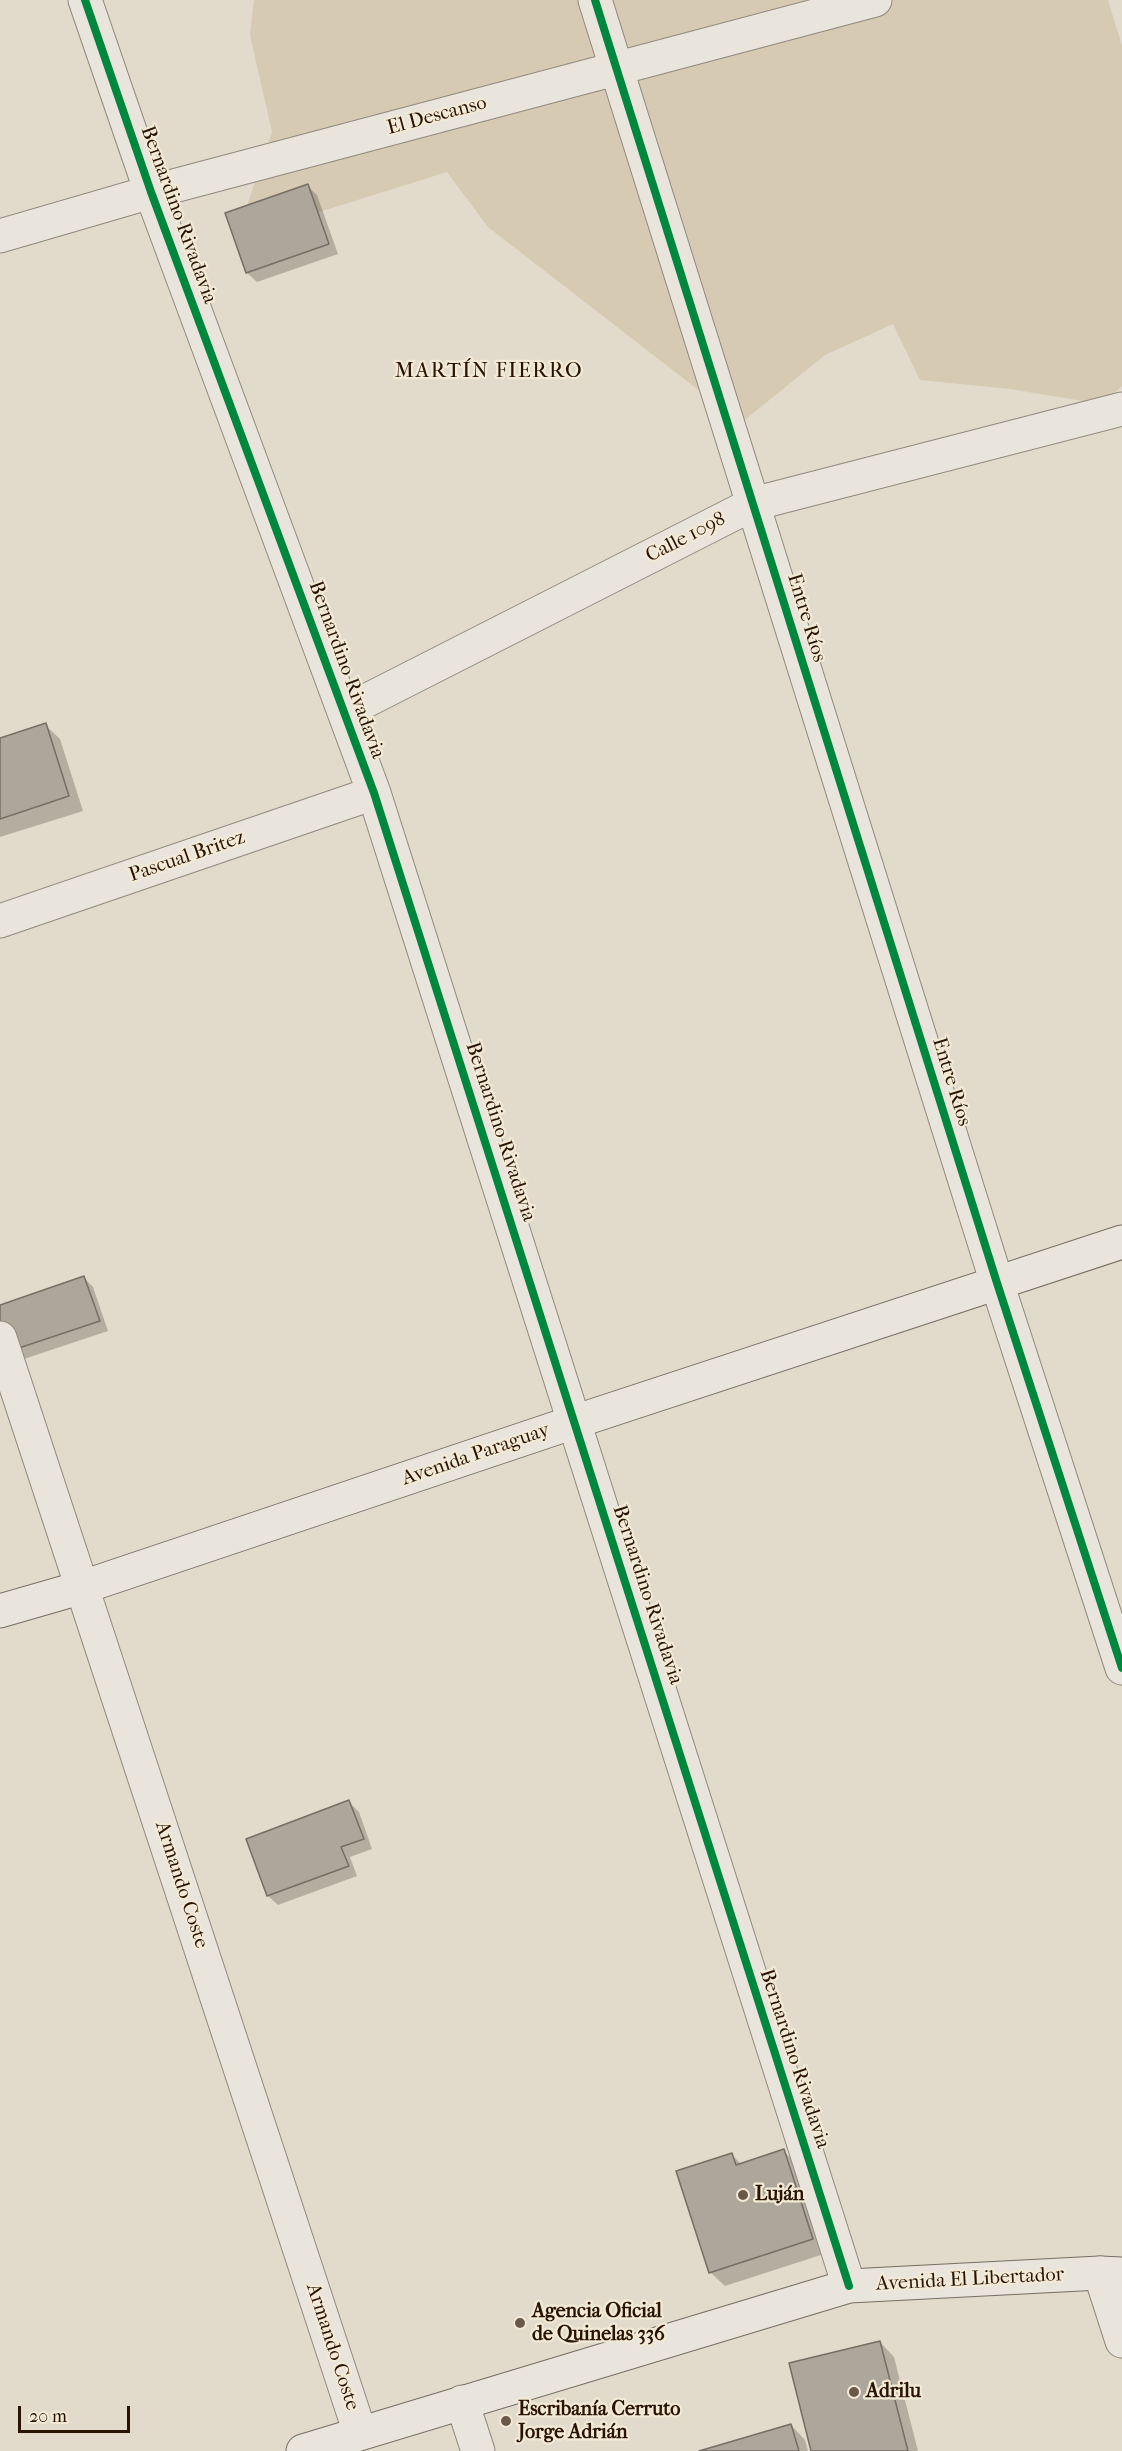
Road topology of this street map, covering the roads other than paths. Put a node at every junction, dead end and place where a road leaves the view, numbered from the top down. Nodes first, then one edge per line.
1 (85, 0) edge
2 (595, 0) edge
3 (875, 0) edge
4 (618, 68) junction
5 (151, 192) junction
6 (0, 236) edge
7 (1122, 409) edge
8 (753, 504) junction
9 (344, 712) junction
10 (374, 793) junction
11 (0, 921) edge
12 (1122, 1242) edge
13 (997, 1283) junction
14 (0, 1338) edge
15 (574, 1422) junction
16 (83, 1587) junction
17 (0, 1611) edge
18 (1122, 1668) edge
19 (1111, 2273) edge
20 (849, 2286) junction
21 (1122, 2341) edge
22 (462, 2402) junction
23 (360, 2433) junction
24 (303, 2451) edge
25 (478, 2451) edge

1 - 5 street, Bernardino Rivadavia
2 - 4 street, Entre Ríos
3 - 4 street, El Descanso
4 - 5 street, El Descanso
4 - 8 street, Entre Ríos
5 - 6 street, El Descanso
5 - 9 street, Bernardino Rivadavia
7 - 8 street, Calle 1098
8 - 9 street, Calle 1098
8 - 13 street, Entre Ríos
9 - 10 street, Bernardino Rivadavia
10 - 11 street, Pascual Britez
10 - 15 street, Bernardino Rivadavia
12 - 13 street, Avenida Paraguay
13 - 15 street, Avenida Paraguay
13 - 18 street, Entre Ríos
14 - 16 street, Armando Coste
15 - 16 street, Avenida Paraguay
15 - 20 street, Bernardino Rivadavia
16 - 17 street, Avenida Paraguay
16 - 23 street, Armando Coste
19 - 20 street, Avenida El Libertador
19 - 21 street
20 - 22 street, Avenida El Libertador
22 - 23 street, Avenida El Libertador
22 - 25 street
23 - 24 street, Avenida El Libertador

